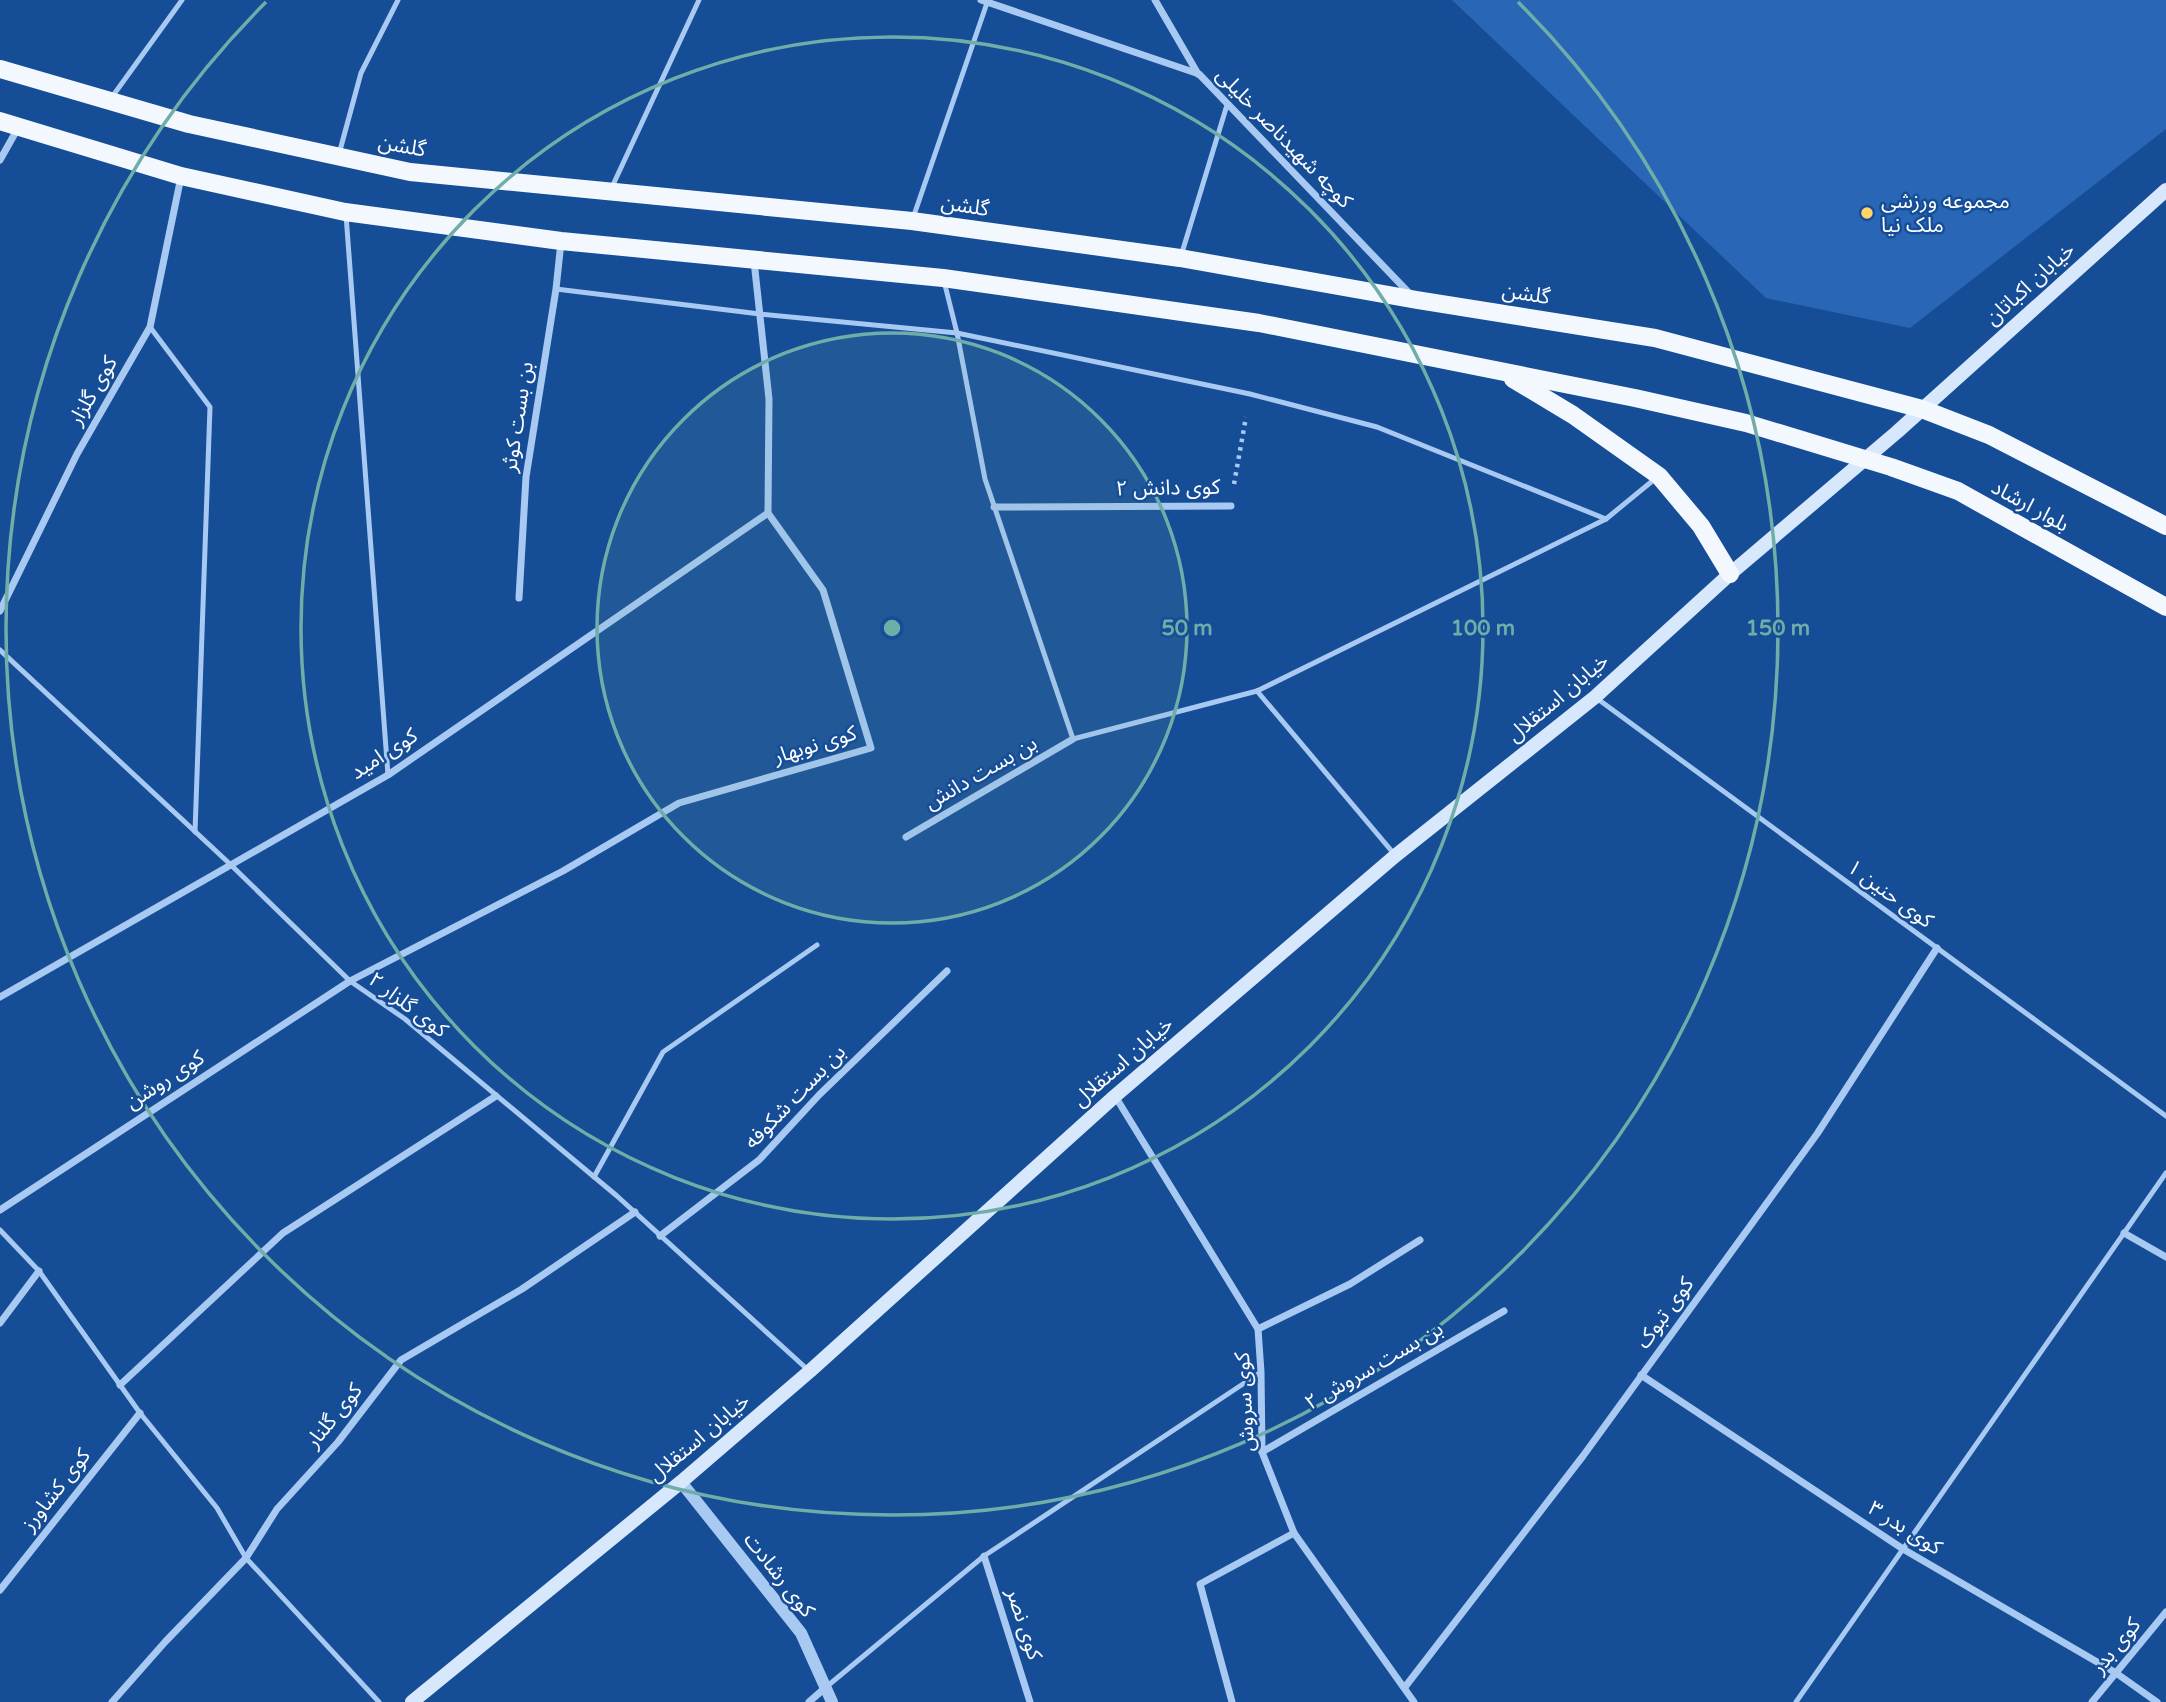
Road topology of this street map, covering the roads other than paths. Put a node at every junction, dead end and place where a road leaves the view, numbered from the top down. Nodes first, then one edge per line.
1 (183, 0) edge
2 (398, 0) edge
3 (699, 0) edge
4 (1155, 0) edge
5 (984, 1) edge
6 (0, 69) edge
7 (1199, 74) junction
8 (109, 101) junction
9 (1227, 105) junction
10 (0, 121) edge
11 (19, 128) junction
12 (338, 157) junction
13 (0, 160) edge
14 (181, 176) junction
15 (2166, 190) edge
16 (609, 193) junction
17 (345, 212) junction
18 (912, 221) junction
19 (561, 241) junction
20 (1180, 258) junction
21 (754, 261) junction
22 (943, 278) junction
23 (556, 289) junction
24 (1417, 300) junction
25 (760, 314) junction
26 (150, 327) junction
27 (957, 332) junction
28 (1501, 372) junction
29 (1922, 409) junction
30 (1866, 459) junction
31 (1659, 475) junction
32 (1231, 506) road end
33 (994, 507) junction
34 (768, 513) junction
35 (1606, 519) junction
36 (2166, 526) edge
37 (1730, 573) junction
38 (519, 598) dead end
39 (2166, 607) edge
40 (0, 611) edge
41 (0, 650) edge
42 (1257, 691) junction
43 (1595, 697) junction
44 (1073, 739) junction
45 (388, 775) junction
46 (195, 832) junction
47 (906, 836) dead end
48 (1395, 856) junction
49 (231, 865) junction
50 (817, 945) dead end
51 (1937, 948) junction
52 (947, 971) dead end
53 (350, 981) junction
54 (0, 997) edge
55 (496, 1096) junction
56 (1115, 1096) junction
57 (2166, 1116) edge
58 (2166, 1173) edge
59 (594, 1177) junction
60 (0, 1210) edge
61 (635, 1212) junction
62 (0, 1230) edge
63 (2124, 1233) junction
64 (660, 1236) junction
65 (1420, 1240) dead end
66 (2166, 1257) edge
67 (39, 1271) junction
68 (1504, 1311) dead end
69 (0, 1323) edge
70 (1258, 1329) junction
71 (810, 1371) junction
72 (1261, 1372) junction
73 (1641, 1375) junction
74 (120, 1385) junction
75 (140, 1413) junction
76 (1262, 1451) junction
77 (681, 1482) junction
78 (1294, 1533) junction
79 (1903, 1549) junction
80 (984, 1556) junction
81 (246, 1558) junction
82 (0, 1590) edge
83 (2166, 1612) edge
84 (2116, 1673) junction
85 (1405, 1687) junction
86 (825, 1688) junction
87 (112, 1702) edge
88 (379, 1702) edge
89 (412, 1702) edge
90 (809, 1702) edge
91 (832, 1702) edge
92 (1030, 1702) edge
93 (1231, 1702) edge
94 (1414, 1702) edge
95 (1796, 1702) edge
96 (2092, 1702) edge
97 (2157, 1702) edge

1 - 8 lane
2 - 12 lane
3 - 16 lane
4 - 7 street
5 - 7 street, کوچه شهیدناصر خلیلی
5 - 18 lane
6 - 8 main road, گلشن
7 - 9 street, کوچه شهیدناصر خلیلی
8 - 12 main road, گلشن
9 - 20 lane
9 - 24 street, کوچه شهیدناصر خلیلی
10 - 11 main road
11 - 13 street
11 - 14 main road
12 - 16 main road, گلشن
14 - 17 main road
14 - 26 street, کوی گلزار
15 - 29 main road, خیابان اکباتان
16 - 18 main road, گلشن
17 - 19 main road
17 - 45 lane
18 - 20 main road, گلشن
19 - 21 main road
19 - 23 street, بن بست کوثر
20 - 24 main road, گلشن
21 - 22 main road
21 - 25 street
22 - 27 lane
22 - 28 main road
23 - 25 lane
23 - 38 street, بن بست کوثر
24 - 29 main road, گلشن
25 - 27 lane
25 - 34 street
26 - 40 street, کوی گلزار
26 - 46 lane
27 - 33 lane
27 - 35 lane
28 - 30 main road
28 - 31 main road
29 - 30 main road, خیابان اکباتان
29 - 36 main road, بلوار ارشاد
30 - 37 main road, خیابان استقلال
30 - 39 main road, بلوار ارشاد
31 - 35 lane
31 - 37 main road
32 - 33 street, کوی دانش ۲
33 - 44 lane
34 - 45 street, کوی امید
34 - 53 street, کوی نوبهار
35 - 42 lane
37 - 43 main road, خیابان استقلال
41 - 46 lane, کوی گلزار ۲
42 - 44 lane
42 - 48 lane
43 - 48 main road, خیابان استقلال
43 - 51 lane, کوی حنین ۱
44 - 47 street, بن بست دانش
45 - 49 street, کوی امید
46 - 49 lane, کوی گلزار ۲
48 - 56 main road, خیابان استقلال
49 - 53 lane, کوی گلزار ۲
49 - 54 street, کوی امید
50 - 59 lane
51 - 57 lane, کوی حنین ۱
51 - 73 street, کوی تبوک
52 - 64 street, بن بست شکوفه
53 - 55 lane, کوی گلزار ۲
53 - 60 street, کوی روشن
55 - 59 lane, کوی گلزار ۲
55 - 74 street
56 - 70 street, کوی سروش
56 - 71 main road, خیابان استقلال
58 - 63 lane
59 - 61 lane, کوی گلزار ۲
61 - 64 lane, کوی گلزار ۲
61 - 81 street, کوی گلنار
62 - 67 lane
63 - 66 street
63 - 79 lane
64 - 71 lane, کوی گلزار ۲
65 - 70 street
67 - 69 street
67 - 74 lane
68 - 76 street, بن بست سروش ۲
70 - 72 street, کوی سروش
71 - 77 main road, خیابان استقلال
72 - 76 street, کوی سروش
72 - 80 lane
73 - 79 street, کوی بدر ۳
73 - 85 street, کوی تبوک
74 - 75 lane
75 - 81 lane
75 - 82 street, کوی کشاورز
76 - 78 street, کوی سروش
77 - 86 street, کوی رشادت
77 - 89 main road, خیابان استقلال
78 - 85 street, کوی سروش
78 - 93 street
79 - 84 street, کوی بدر ۳
79 - 95 lane
80 - 86 lane
80 - 92 street, کوی نصر
81 - 87 street, کوی گلنار
81 - 88 lane
83 - 84 street, کوی بدر
84 - 96 street, کوی بدر
84 - 97 street, کوی بدر ۳
85 - 94 street, کوی سروش
86 - 90 street
86 - 91 street, کوی رشادت

